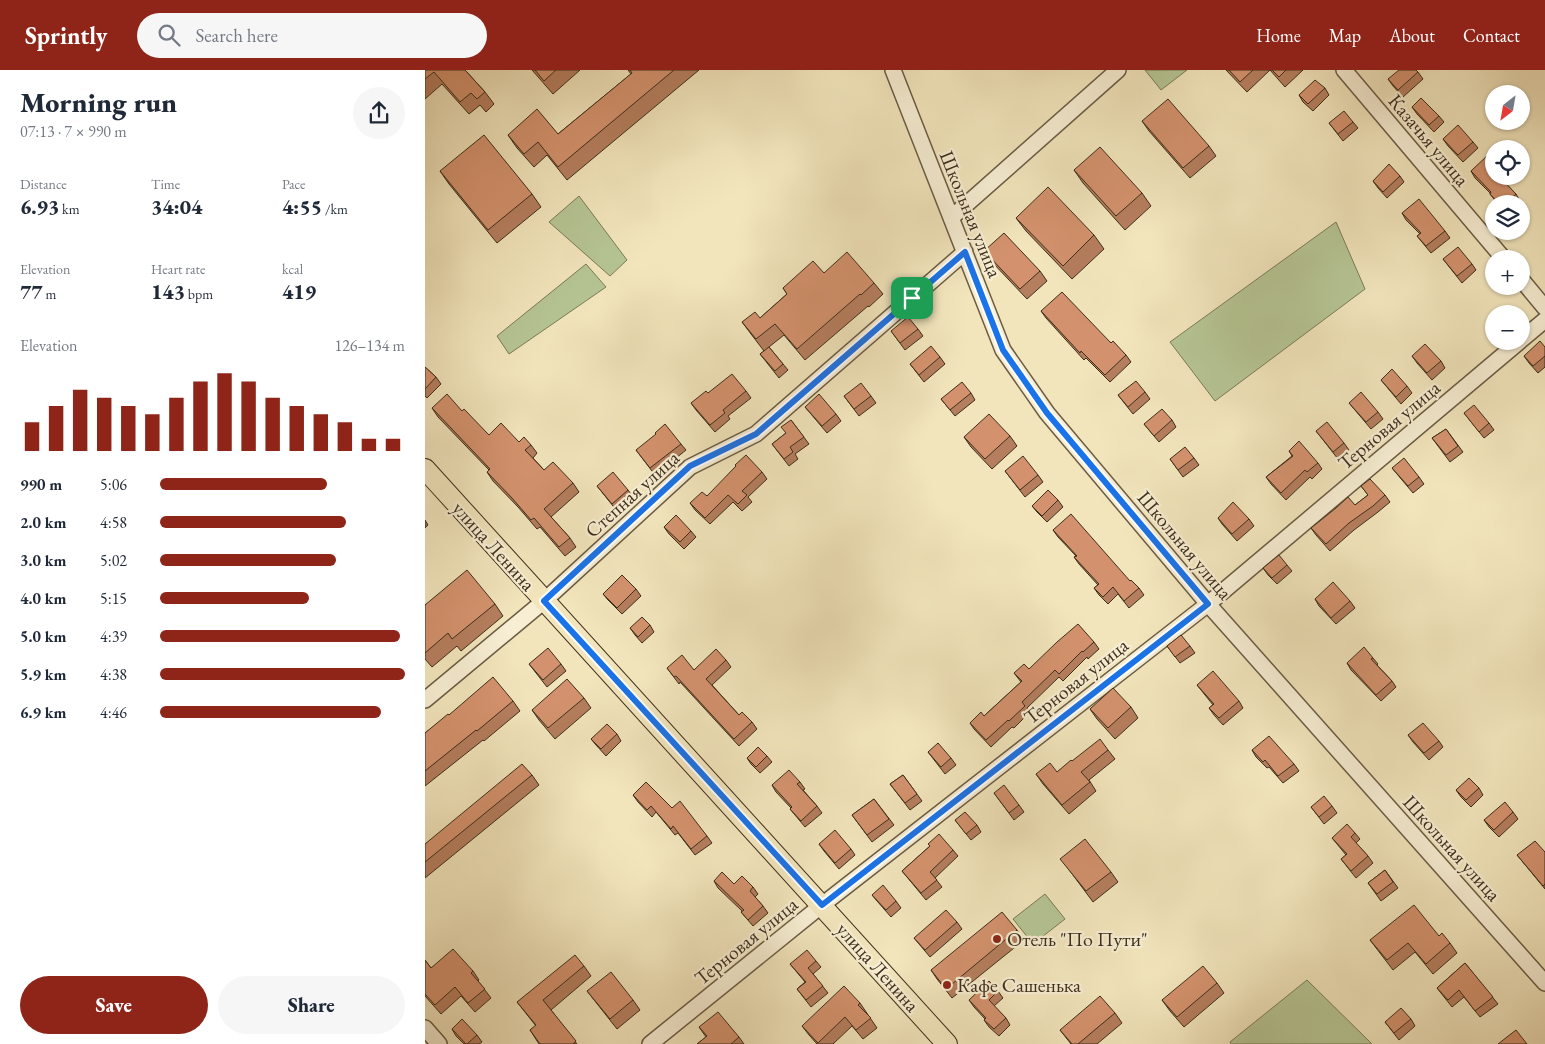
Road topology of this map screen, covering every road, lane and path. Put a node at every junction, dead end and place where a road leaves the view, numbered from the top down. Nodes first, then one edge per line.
1 (893, 70) edge
2 (1118, 70) edge
3 (1344, 70) edge
4 (951, 218) junction
5 (1496, 250) edge
6 (965, 252) junction
7 (1530, 290) edge
8 (1545, 308) edge
9 (1545, 320) edge
10 (1530, 333) edge
11 (1510, 350) edge
12 (425, 469) edge
13 (544, 601) junction
14 (1208, 604) junction
15 (425, 700) edge
16 (822, 905) junction
17 (1545, 983) edge
18 (425, 1028) edge
19 (439, 1044) edge
20 (650, 1044) edge
21 (947, 1044) edge

1 - 4 street, Школьная улица
2 - 4 street
3 - 5 street, Казачья улица
4 - 6 street, Школьная улица
6 - 13 street, Степная улица
6 - 14 street, Школьная улица
7 - 8 street
9 - 10 street, Терновая улица
11 - 14 street, Терновая улица
12 - 13 main road, улица Ленина
13 - 15 street, Степная улица
13 - 16 main road, улица Ленина
14 - 16 street, Терновая улица
14 - 17 street, Школьная улица
16 - 20 street, Терновая улица
16 - 21 main road, улица Ленина
18 - 19 street

